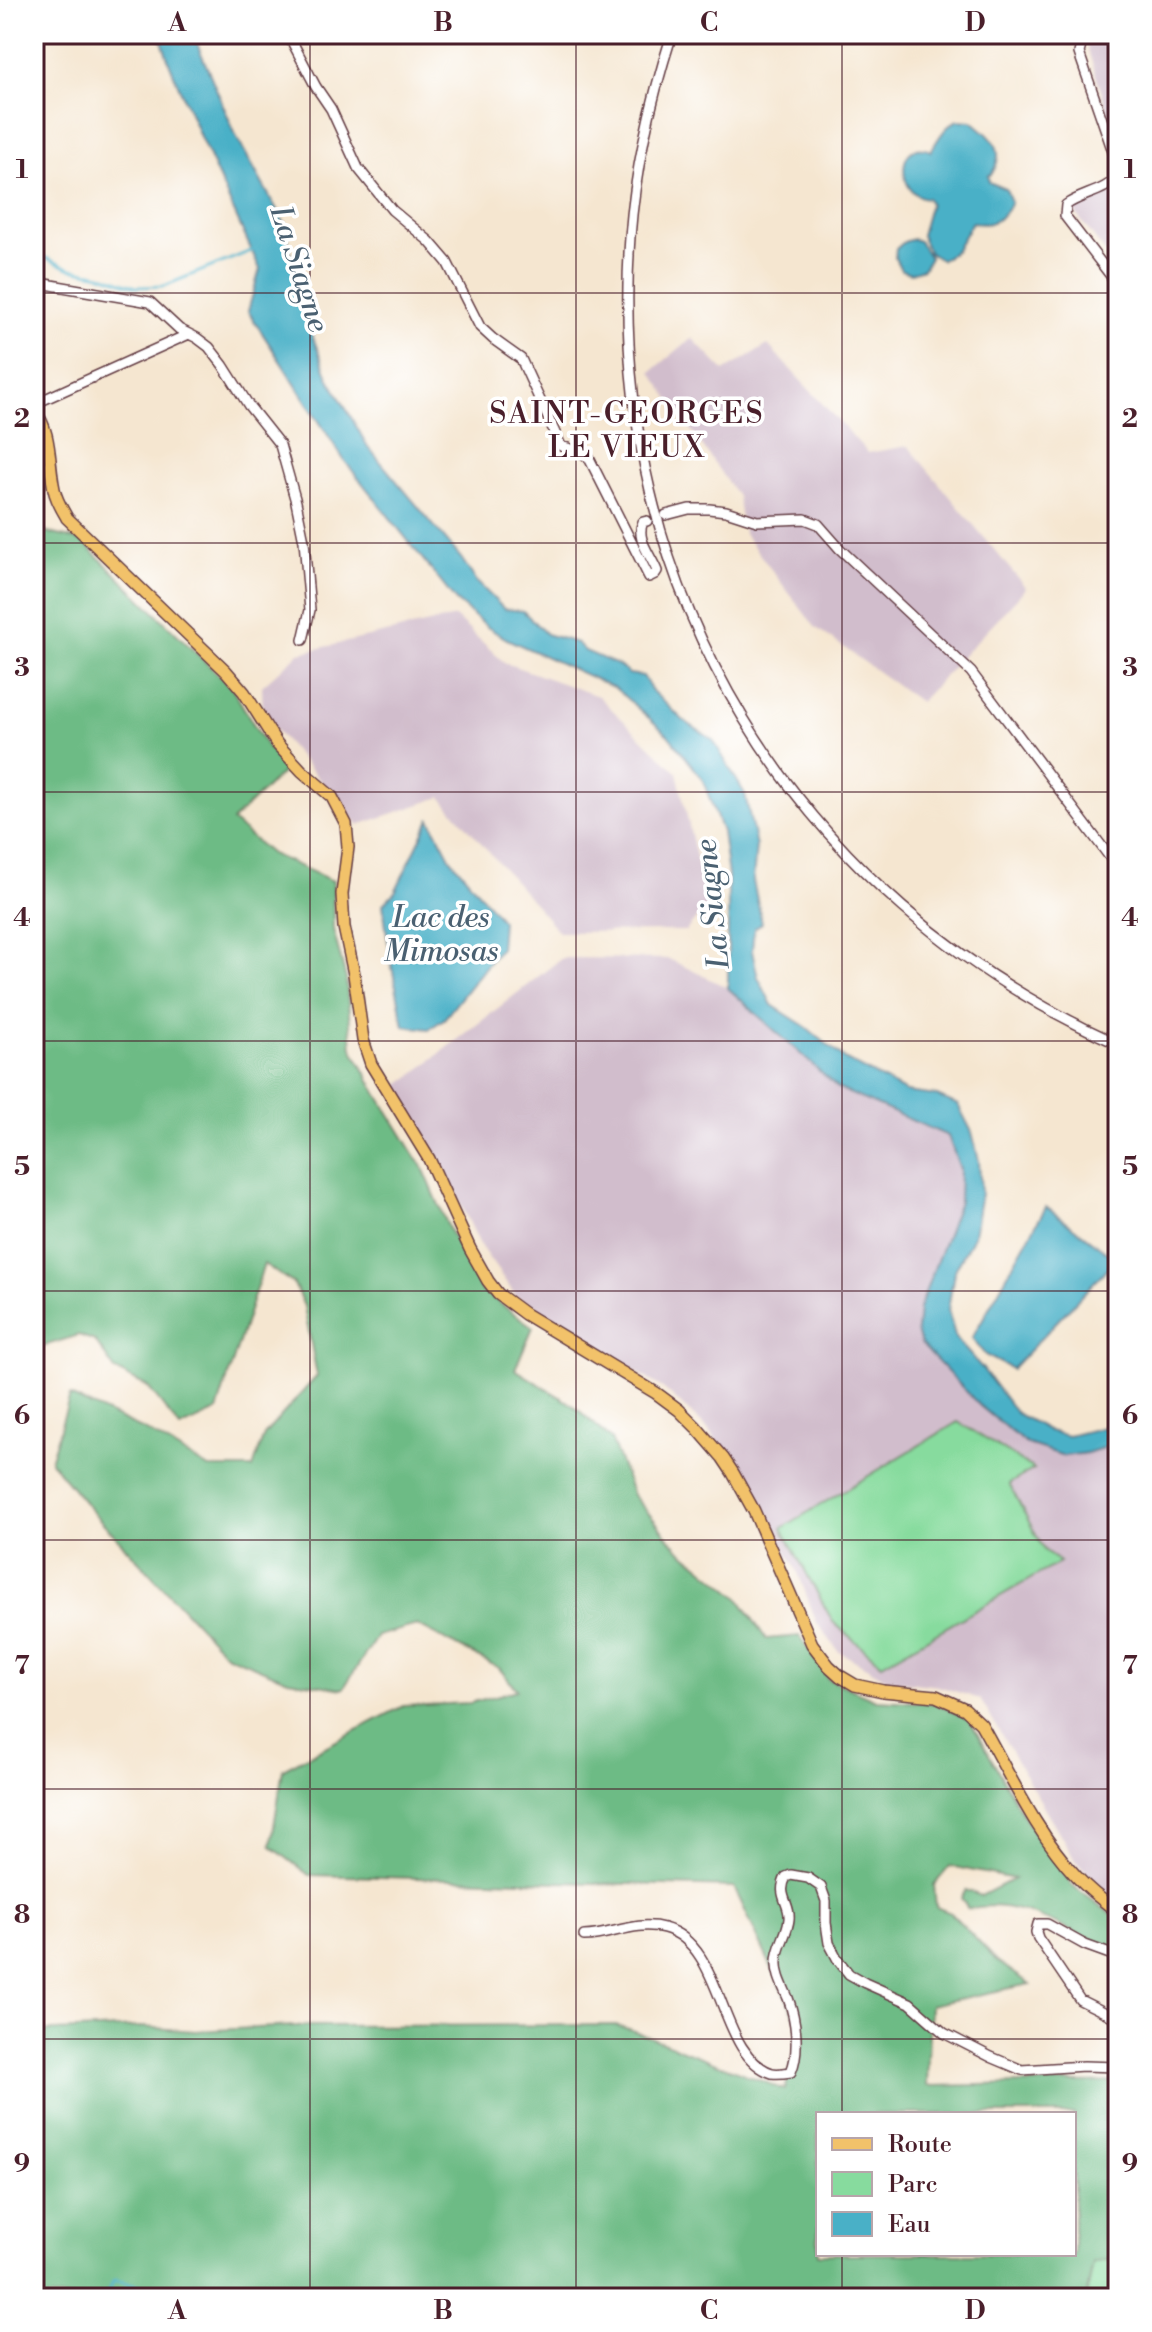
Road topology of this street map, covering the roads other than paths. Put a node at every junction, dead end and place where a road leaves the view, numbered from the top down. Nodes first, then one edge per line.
1 (288, 34) edge
2 (672, 34) edge
3 (1084, 34) edge
4 (1118, 166) edge
5 (1118, 176) edge
6 (34, 282) edge
7 (1118, 285) edge
8 (189, 334) junction
9 (34, 407) edge
10 (666, 515) dead end
11 (647, 521) dead end
12 (303, 640) dead end
13 (1118, 868) edge
14 (1118, 1044) edge
15 (1118, 1912) edge
16 (584, 1936) dead end
17 (1118, 1957) edge
18 (1118, 2019) edge
19 (1118, 2067) edge

1 - 11 street
2 - 14 street
3 - 4 street
5 - 7 street
6 - 8 street
8 - 9 street
8 - 12 street
9 - 15 main road
10 - 13 street
16 - 19 street
17 - 18 street

